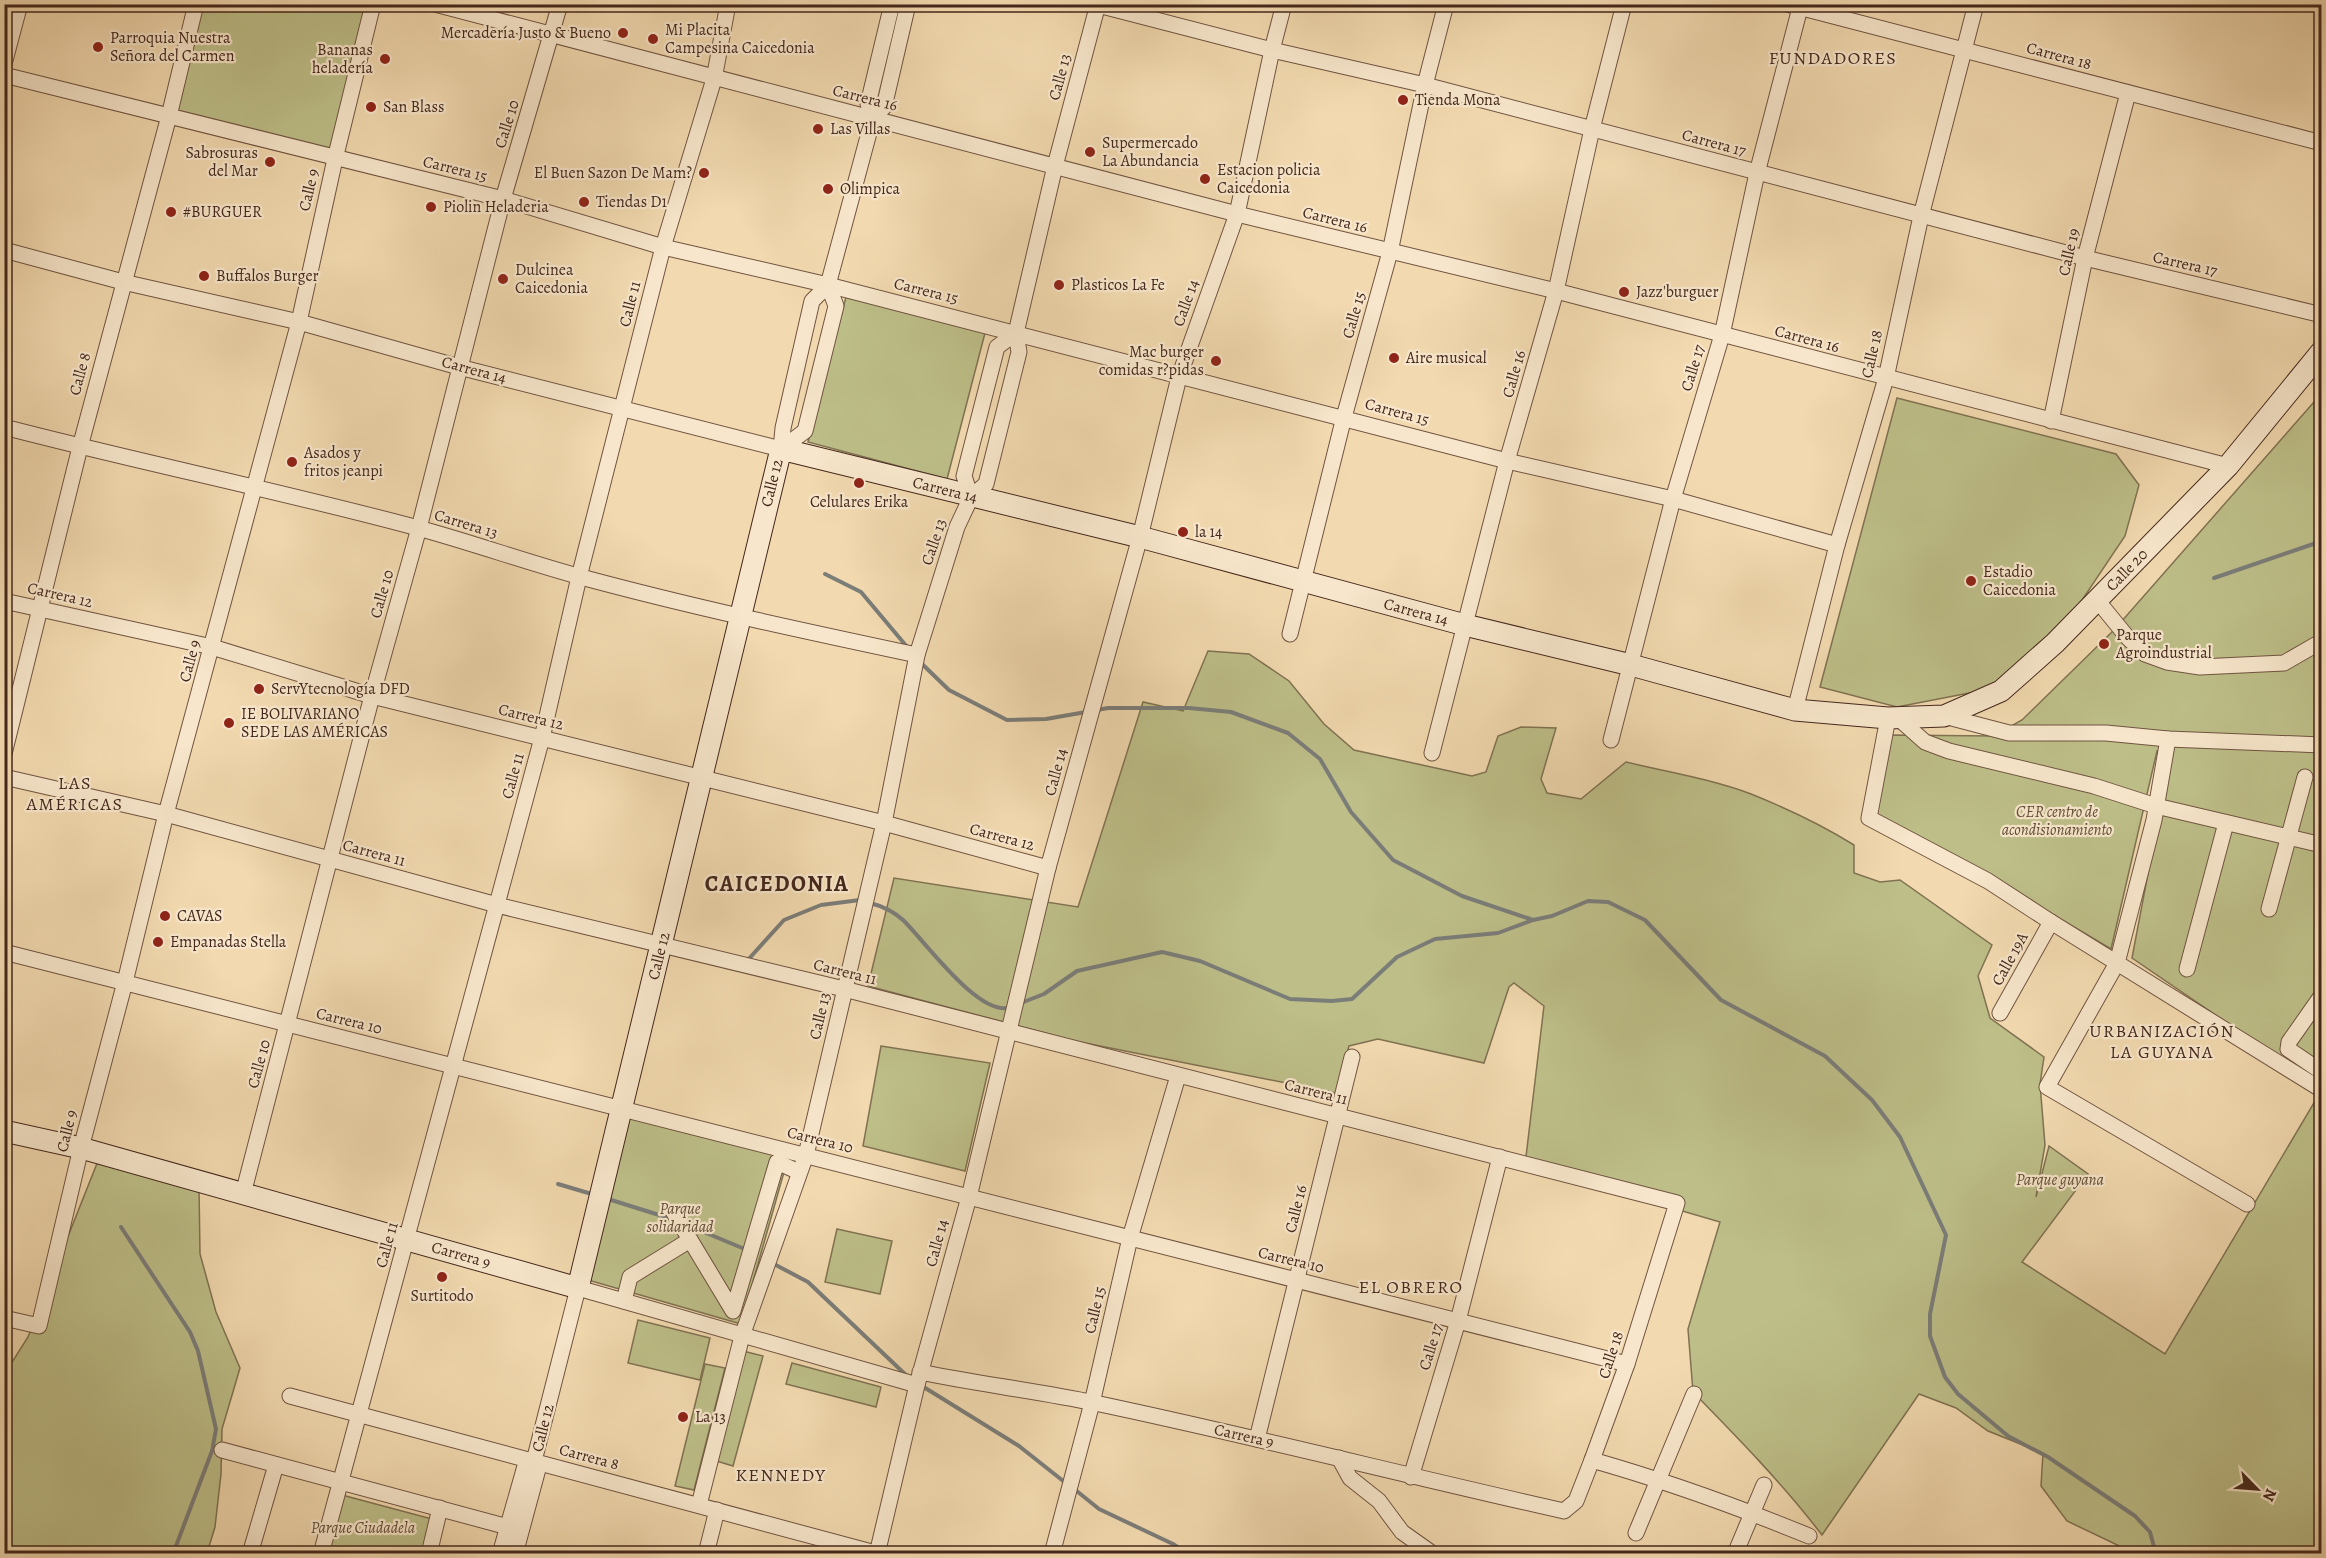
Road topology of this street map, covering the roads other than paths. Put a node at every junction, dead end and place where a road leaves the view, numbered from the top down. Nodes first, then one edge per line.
1 (20, 4) edge
2 (196, 4) edge
3 (373, 4) edge
4 (435, 4) edge
5 (560, 4) edge
6 (728, 4) edge
7 (892, 4) edge
8 (908, 4) edge
9 (1284, 4) edge
10 (1446, 4) edge
11 (1624, 4) edge
12 (1976, 4) edge
13 (1098, 5) edge
14 (1796, 6) edge
15 (552, 34) junction
16 (1272, 50) junction
17 (1964, 51) junction
18 (4, 64) edge
19 (4, 75) edge
20 (714, 79) junction
21 (1425, 85) junction
22 (2128, 93) junction
23 (169, 116) junction
24 (873, 118) junction
25 (1592, 129) junction
26 (2322, 143) edge
27 (335, 159) junction
28 (1055, 166) junction
29 (1757, 173) junction
30 (503, 199) junction
31 (1237, 214) junction
32 (1921, 216) junction
33 (663, 247) junction
34 (4, 250) edge
35 (1390, 252) junction
36 (2085, 258) junction
37 (123, 282) junction
38 (828, 285) junction
39 (1556, 291) junction
40 (2322, 315) edge
41 (298, 322) junction
42 (1016, 333) junction
43 (1722, 335) junction
44 (2322, 351) edge
45 (459, 367) junction
46 (1179, 377) junction
47 (1886, 378) junction
48 (622, 408) junction
49 (1344, 417) junction
50 (2051, 421) junction
51 (4, 427) edge
52 (80, 447) junction
53 (781, 449) junction
54 (1507, 461) junction
55 (2228, 466) junction
56 (254, 486) junction
57 (971, 497) junction
58 (1673, 499) junction
59 (419, 528) junction
60 (1140, 537) junction
61 (1837, 544) junction
62 (579, 577) junction
63 (1303, 581) junction
64 (2097, 600) junction
65 (4, 601) edge
66 (42, 609) junction
67 (740, 617) junction
68 (1465, 625) junction
69 (1290, 634) dead end
70 (2317, 644) dead end
71 (212, 647) junction
72 (917, 655) junction
73 (1631, 665) junction
74 (372, 696) junction
75 (1795, 710) junction
76 (1944, 716) junction
77 (1893, 718) junction
78 (542, 738) junction
79 (2168, 739) junction
80 (1611, 740) dead end
81 (2322, 745) edge
82 (1432, 753) dead end
83 (4, 754) edge
84 (4, 777) edge
85 (2305, 777) dead end
86 (701, 778) junction
87 (2156, 806) junction
88 (166, 814) junction
89 (884, 823) junction
90 (2226, 823) junction
91 (2289, 838) junction
92 (2322, 845) edge
93 (331, 860) junction
94 (1048, 868) junction
95 (497, 905) junction
96 (2269, 909) dead end
97 (2051, 922) junction
98 (661, 945) junction
99 (4, 952) edge
100 (2117, 963) junction
101 (2187, 969) dead end
102 (125, 982) junction
103 (844, 989) junction
104 (2322, 995) edge
105 (2000, 1013) dead end
106 (288, 1024) junction
107 (1009, 1033) junction
108 (1352, 1057) dead end
109 (455, 1066) junction
110 (2322, 1072) edge
111 (1178, 1076) junction
112 (2322, 1090) edge
113 (622, 1108) junction
114 (1338, 1116) junction
115 (4, 1131) edge
116 (81, 1148) junction
117 (806, 1155) junction
118 (1500, 1157) junction
119 (800, 1172) junction
120 (243, 1194) junction
121 (969, 1197) junction
122 (1677, 1203) joint
123 (2247, 1204) dead end
124 (674, 1213) dead end
125 (1130, 1238) junction
126 (407, 1239) junction
127 (690, 1240) junction
128 (1297, 1280) junction
129 (578, 1288) junction
130 (624, 1301) junction
131 (4, 1318) edge
132 (1458, 1321) junction
133 (742, 1336) junction
134 (1627, 1364) junction
135 (918, 1379) junction
136 (1694, 1394) dead end
137 (290, 1396) dead end
138 (1092, 1403) junction
139 (360, 1414) junction
140 (1257, 1439) junction
141 (222, 1450) dead end
142 (1339, 1458) junction
143 (1592, 1460) junction
144 (534, 1461) junction
145 (276, 1465) junction
146 (1411, 1477) junction
147 (1658, 1479) junction
148 (341, 1482) junction
149 (1764, 1485) dead end
150 (699, 1505) junction
151 (440, 1508) junction
152 (717, 1510) junction
153 (1564, 1511) joint
154 (1753, 1513) junction
155 (508, 1527) junction
156 (1636, 1533) dead end
157 (1809, 1536) dead end
158 (878, 1553) edge
159 (250, 1554) edge
160 (321, 1554) edge
161 (429, 1554) edge
162 (500, 1554) edge
163 (514, 1554) edge
164 (706, 1554) edge
165 (1052, 1554) edge
166 (1433, 1554) edge
167 (1735, 1554) edge

1 - 18 street
2 - 23 street, Calle 8
3 - 27 street, Calle 9
4 - 15 street, Carrera 16
5 - 15 street, Calle 10
6 - 20 street, Calle 11
7 - 24 street, Calle 12
8 - 24 street, Calle 12
9 - 16 street, Calle 14
10 - 21 street, Calle 15
11 - 25 street, Calle 16
12 - 17 street, Calle 18
13 - 16 street, Carrera 17
13 - 28 street, Calle 13
14 - 17 street, Carrera 18
14 - 29 street, Calle 17
15 - 20 street, Carrera 16
15 - 30 street, Calle 10
16 - 21 street, Carrera 17
16 - 31 street, Calle 14
17 - 22 street, Carrera 18
17 - 32 street, Calle 18
19 - 23 street, Carrera 15
20 - 24 street, Carrera 16
20 - 33 street, Calle 11
21 - 25 street, Carrera 17
21 - 35 street, Calle 15
22 - 26 street, Carrera 18
22 - 36 street, Calle 19
23 - 27 street, Carrera 15
23 - 37 street, Calle 8
24 - 28 street, Carrera 16
24 - 38 street, Calle 12
25 - 29 street, Carrera 17
25 - 39 street, Calle 16
27 - 30 street, Carrera 15
27 - 41 street, Calle 9
28 - 31 street, Carrera 16
28 - 42 street, Calle 13
29 - 32 street, Carrera 17
29 - 43 street, Calle 17
30 - 33 street, Carrera 15
30 - 45 street, Calle 10
31 - 35 street, Carrera 16
31 - 46 street, Calle 14
32 - 36 street, Carrera 17
32 - 47 street, Calle 18
33 - 38 street, Carrera 15
33 - 48 street, Calle 11
34 - 37 street, Carrera 14
35 - 39 street, Carrera 16
35 - 49 street, Calle 15
36 - 40 street, Carrera 17
36 - 50 street, Calle 19
37 - 41 street, Carrera 14
37 - 52 street, Calle 8
38 - 42 street, Carrera 15
38 - 53 street, Calle 12
38 - 53 street, Calle 12
39 - 43 street, Carrera 16
39 - 54 street, Calle 16
41 - 45 street, Carrera 14
41 - 56 street, Calle 9
42 - 46 street, Carrera 15
42 - 57 street, Calle 13
42 - 57 street
43 - 47 street, Carrera 16
43 - 58 street, Calle 17
44 - 55 main road, Calle 20
45 - 48 street, Carrera 14
45 - 59 street, Calle 10
46 - 49 street, Carrera 15
46 - 60 street, Calle 14
47 - 50 street, Carrera 16
47 - 61 street, Calle 18
48 - 53 street, Carrera 14
48 - 62 street, Calle 11
49 - 54 street, Carrera 15
49 - 63 street, Calle 15
50 - 55 street, Carrera 16
51 - 52 street, Carrera 13
52 - 56 street, Carrera 13
52 - 66 street, Calle 8
53 - 57 main road, Carrera 14
53 - 67 main road, Calle 12
54 - 58 street, Carrera 15
54 - 68 street, Calle 16
55 - 64 main road, Calle 20
56 - 59 street, Carrera 13
56 - 71 street, Calle 9
57 - 60 main road, Carrera 14
57 - 72 street, Calle 13
58 - 61 street, Carrera 15
58 - 73 street, Calle 17
59 - 62 street, Carrera 13
59 - 74 street, Calle 10
60 - 63 main road, Carrera 14
60 - 94 street, Calle 14
61 - 75 street, Calle 18
62 - 67 street, Carrera 13
62 - 78 street, Calle 11
63 - 68 main road, Carrera 14
63 - 69 street, Calle 15
64 - 70 street
64 - 76 main road, Calle 20
65 - 66 street, Carrera 12
66 - 71 street, Carrera 12
66 - 83 street, Calle 8
67 - 72 street, Carrera 13
67 - 86 main road, Calle 12
68 - 73 main road, Carrera 14
68 - 82 street, Calle 16
71 - 74 street, Carrera 12
71 - 88 street, Calle 9
72 - 89 street, Calle 13
73 - 75 main road, Carrera 14
73 - 80 street, Calle 17
74 - 78 street, Carrera 12
74 - 93 street, Calle 10
75 - 77 main road, Carrera 14
76 - 77 main road, Calle 20
76 - 79 street
77 - 87 street
77 - 97 street
78 - 86 street, Carrera 12
78 - 95 street, Calle 11
79 - 81 street
79 - 87 street
84 - 88 street, Carrera 11
85 - 91 street
86 - 89 street, Carrera 12
86 - 98 main road, Calle 12
87 - 90 street
87 - 100 street
88 - 93 street, Carrera 11
88 - 102 street, Calle 9
89 - 94 street, Carrera 12
89 - 103 street, Calle 13
90 - 91 street
90 - 101 street
91 - 92 street
91 - 96 street
93 - 95 street, Carrera 11
93 - 106 street, Calle 10
94 - 107 street, Calle 14
95 - 98 street, Carrera 11
95 - 109 street, Calle 11
97 - 100 street
97 - 105 street, Calle 19A
98 - 103 street, Carrera 11
98 - 113 main road, Calle 12
99 - 102 street, Carrera 10
100 - 112 street
100 - 123 street
102 - 106 street, Carrera 10
102 - 116 street, Calle 9
103 - 107 street, Carrera 11
103 - 117 street, Calle 13
104 - 110 street
106 - 109 street, Carrera 10
106 - 120 street, Calle 10
107 - 111 street, Carrera 11
107 - 121 street, Calle 14
108 - 114 street, Calle 16
109 - 113 street, Carrera 10
109 - 126 street, Calle 11
111 - 114 street, Carrera 11
111 - 125 street, Calle 15
113 - 117 street, Carrera 10
113 - 129 main road, Calle 12
114 - 118 street, Carrera 11
114 - 128 street, Calle 16
115 - 116 main road, Carrera 9
116 - 120 main road, Carrera 9
116 - 131 street, Calle 9
117 - 119 street, Calle 13
117 - 121 street, Carrera 10
118 - 122 street, Carrera 11
118 - 132 street, Calle 17
119 - 127 street
119 - 133 street, Calle 13
120 - 126 main road, Carrera 9
121 - 125 street, Carrera 10
121 - 135 street, Calle 14
122 - 134 street, Calle 18
124 - 127 street
125 - 128 street, Carrera 10
125 - 138 street, Calle 15
126 - 129 main road, Carrera 9
126 - 139 street, Calle 11
127 - 130 street
128 - 132 street, Carrera 10
128 - 140 street, Calle 16
129 - 130 street, Carrera 9
129 - 144 street, Calle 12
130 - 133 street, Carrera 9
132 - 134 street, Carrera 10
132 - 146 street, Calle 17
133 - 135 street, Carrera 9
133 - 150 street, Calle 13
134 - 143 street, Calle 18
135 - 138 street, Carrera 9
135 - 158 street, Calle 14
136 - 147 street
137 - 139 street, Carrera 8
138 - 140 street, Carrera 9
138 - 165 street, Calle 15
139 - 144 street, Carrera 8
139 - 148 street, Calle 11
140 - 142 street, Carrera 9
141 - 145 street
142 - 146 street, Carrera 9
142 - 166 street
143 - 147 street
143 - 153 street, Calle 18
144 - 150 street, Carrera 8
144 - 155 street, Calle 12
144 - 163 street, Calle 12
145 - 148 street
145 - 159 street
146 - 153 street, Carrera 9
147 - 154 street
147 - 156 street
148 - 151 street
148 - 160 street, Calle 11
149 - 154 street
150 - 152 street, Carrera 8
151 - 155 street
151 - 161 street
152 - 158 street, Carrera 8
152 - 164 street
154 - 157 street
154 - 167 street
155 - 162 street, Calle 12

